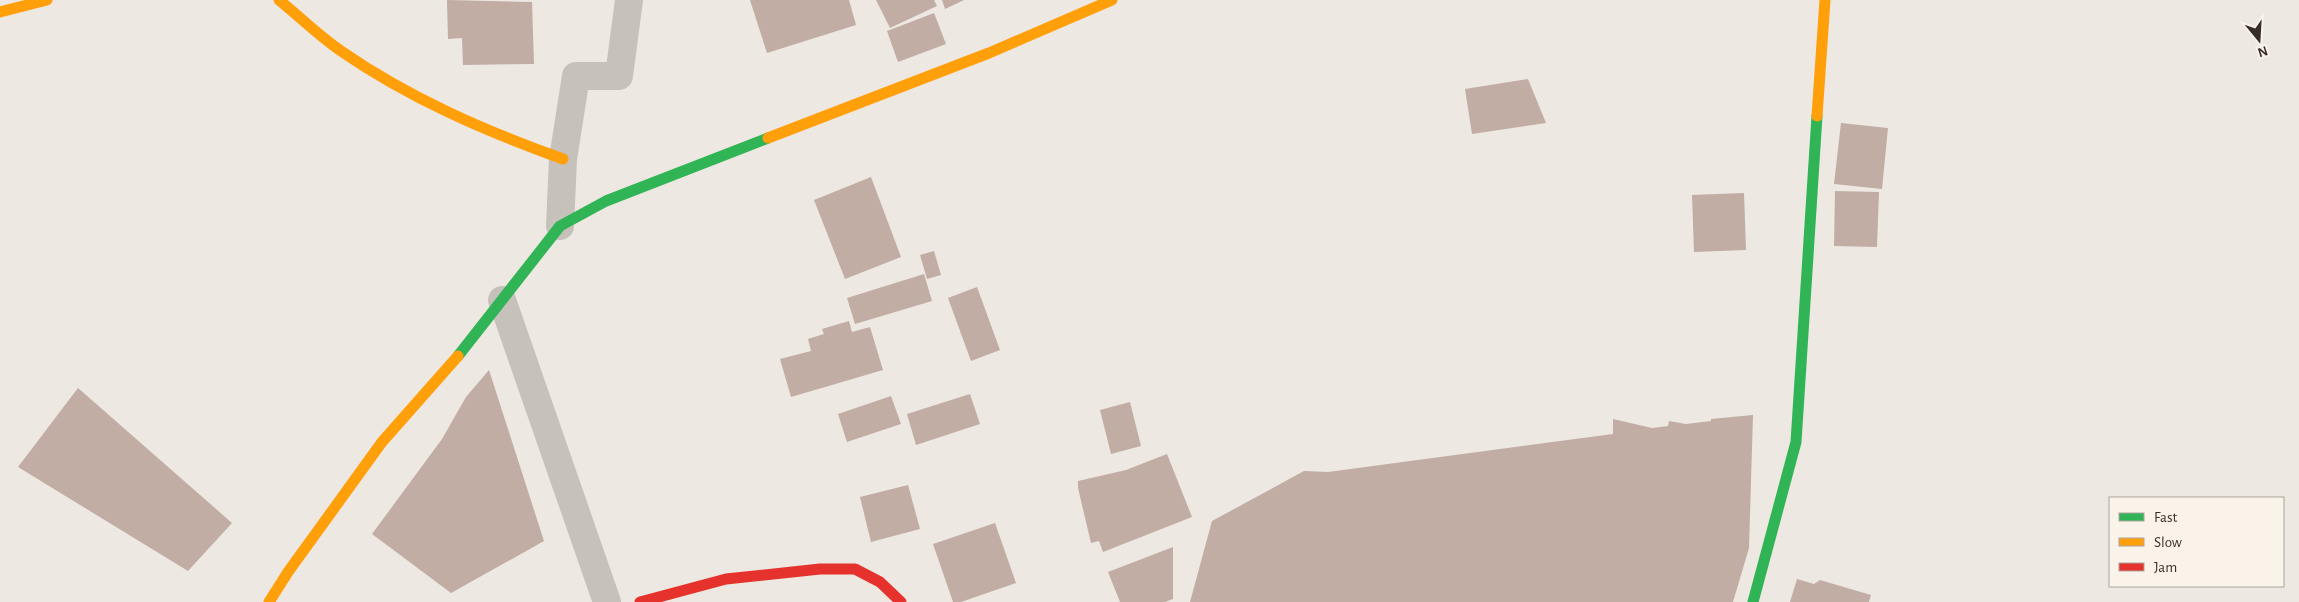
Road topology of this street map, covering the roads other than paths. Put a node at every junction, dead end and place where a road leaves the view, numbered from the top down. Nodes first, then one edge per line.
1 (47, 0) edge
2 (279, 0) edge
3 (629, 0) edge
4 (1112, 0) edge
5 (1825, 0) edge
6 (0, 12) edge
7 (563, 159) junction
8 (560, 226) junction
9 (502, 300) junction
10 (269, 602) edge
11 (608, 602) edge
12 (640, 602) edge
13 (901, 602) edge
14 (1753, 602) edge

1 - 6 street
2 - 7 street
3 - 7 street
4 - 8 street
5 - 14 street
7 - 8 street
8 - 9 street
9 - 10 street
9 - 11 street
12 - 13 street

